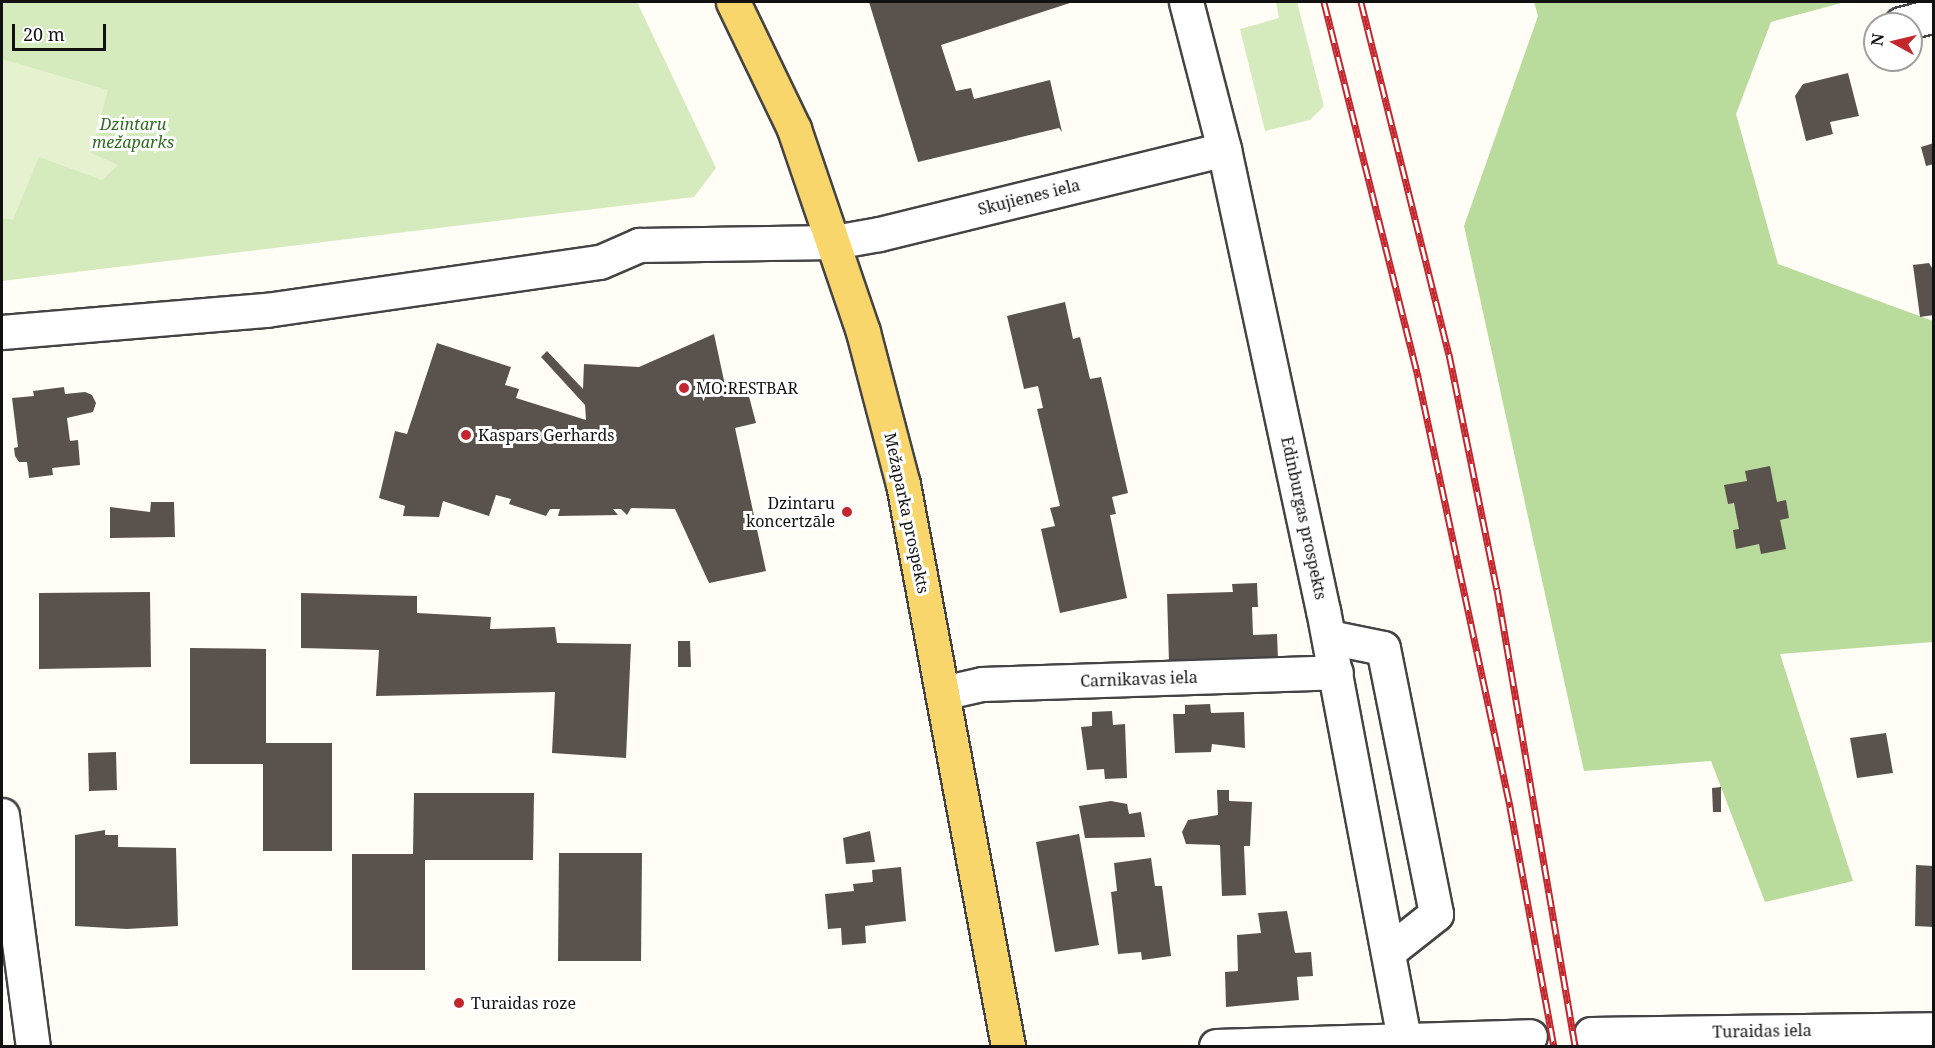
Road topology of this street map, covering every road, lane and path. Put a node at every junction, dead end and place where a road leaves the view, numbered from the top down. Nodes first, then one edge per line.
1 (733, 2) edge
2 (1186, 2) edge
3 (1224, 149) junction
4 (834, 242) junction
5 (2, 332) edge
6 (1329, 638) junction
7 (1336, 672) junction
8 (942, 693) junction
9 (2, 816) edge
10 (1388, 952) junction
11 (1934, 1029) edge
12 (1530, 1036) dead end
13 (1609, 1038) edge
14 (1404, 1039) junction
15 (33, 1047) edge
16 (1008, 1047) edge
17 (1216, 1047) edge

1 - 4 main road, Mežaparka prospekts
2 - 3 street, Edinburgas prospekts
3 - 4 street, Skujienes iela
3 - 6 street, Edinburgas prospekts
4 - 5 street, Skujienes iela
4 - 8 main road, Mežaparka prospekts
6 - 7 street, Edinburgas prospekts
6 - 10 street
7 - 8 street, Carnikavas iela
7 - 10 street, Edinburgas prospekts
8 - 16 main road, Mežaparka prospekts
9 - 15 street
10 - 14 street, Edinburgas prospekts
11 - 13 street, Turaidas iela
12 - 14 street
14 - 17 street

